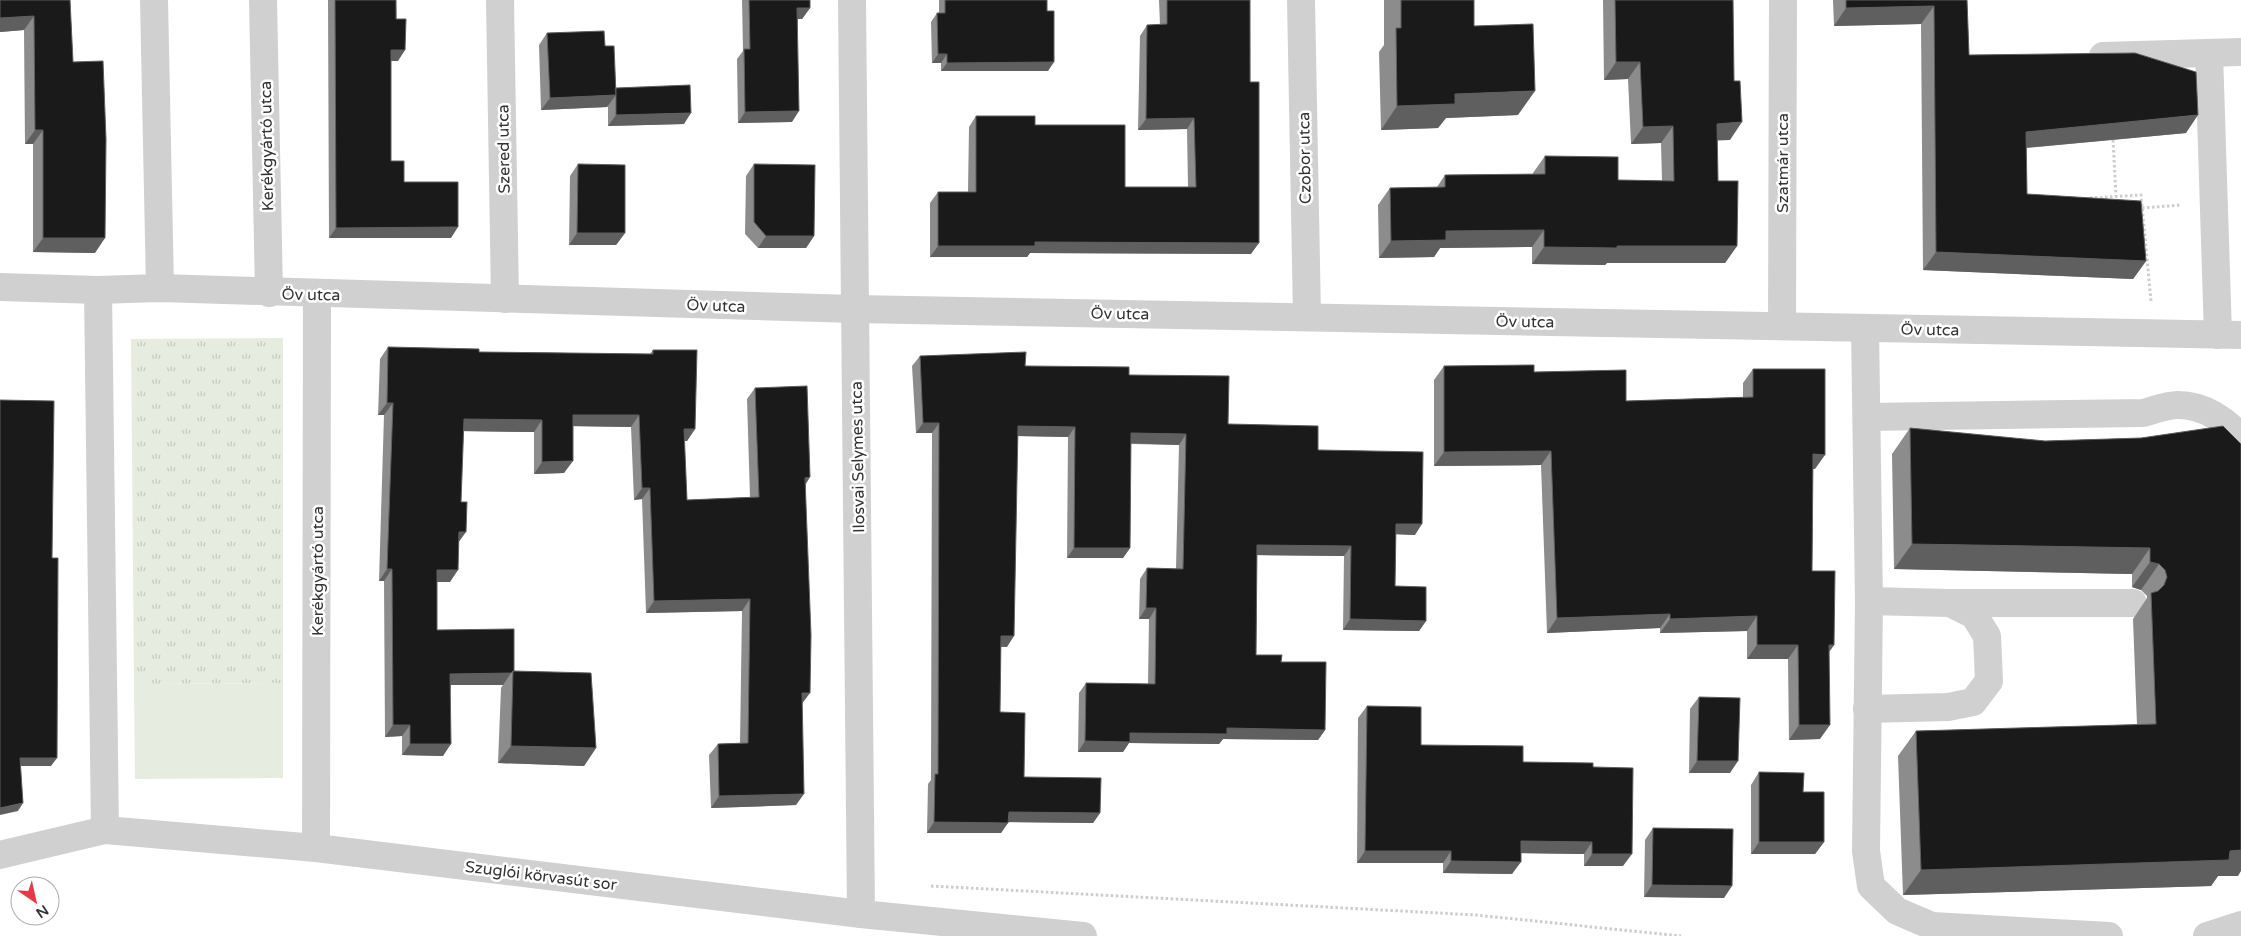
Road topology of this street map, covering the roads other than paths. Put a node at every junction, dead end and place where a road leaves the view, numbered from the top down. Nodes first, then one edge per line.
1 (154, 0) edge
2 (262, 0) edge
3 (500, 0) edge
4 (852, 0) edge
5 (1301, 0) edge
6 (1783, 0) edge
7 (2241, 52) edge
8 (2209, 53) junction
9 (2081, 57) edge
10 (0, 287) edge
11 (160, 288) junction
12 (98, 290) junction
13 (269, 293) junction
14 (317, 294) junction
15 (505, 299) junction
16 (855, 309) junction
17 (1307, 316) junction
18 (1782, 326) junction
19 (1865, 328) junction
20 (2230, 335) edge
21 (1867, 417) junction
22 (2241, 439) edge
23 (1869, 602) junction
24 (1950, 602) junction
25 (2133, 602) dead end
26 (1867, 709) junction
27 (105, 830) junction
28 (316, 848) junction
29 (0, 855) edge
30 (861, 914) junction
31 (2241, 925) edge
32 (1083, 936) edge
33 (2109, 936) edge
34 (2207, 936) edge

1 - 11 street
2 - 13 street, Kerékgyártó utca
3 - 15 street, Szered utca
4 - 16 street, Ilosvai Selymes utca
5 - 17 street, Czobor utca
6 - 18 street, Szatmár utca
7 - 8 street
8 - 9 street
8 - 20 street
10 - 12 street, Öv utca
11 - 12 street, Öv utca
11 - 13 street, Öv utca
12 - 27 street
13 - 14 street, Öv utca
14 - 15 street, Öv utca
14 - 28 street, Kerékgyártó utca
15 - 16 street, Öv utca
16 - 17 street, Öv utca
16 - 30 street, Ilosvai Selymes utca
17 - 18 street, Öv utca
18 - 19 street, Öv utca
19 - 20 street, Öv utca
19 - 21 street
21 - 22 street
21 - 23 street
23 - 24 street
23 - 26 street
24 - 25 street
24 - 26 street
26 - 33 street
27 - 28 street, Szuglói körvasút sor
27 - 29 street, Szuglói körvasút sor
28 - 30 street, Szuglói körvasút sor
30 - 32 street, Szuglói körvasút sor
31 - 34 street

